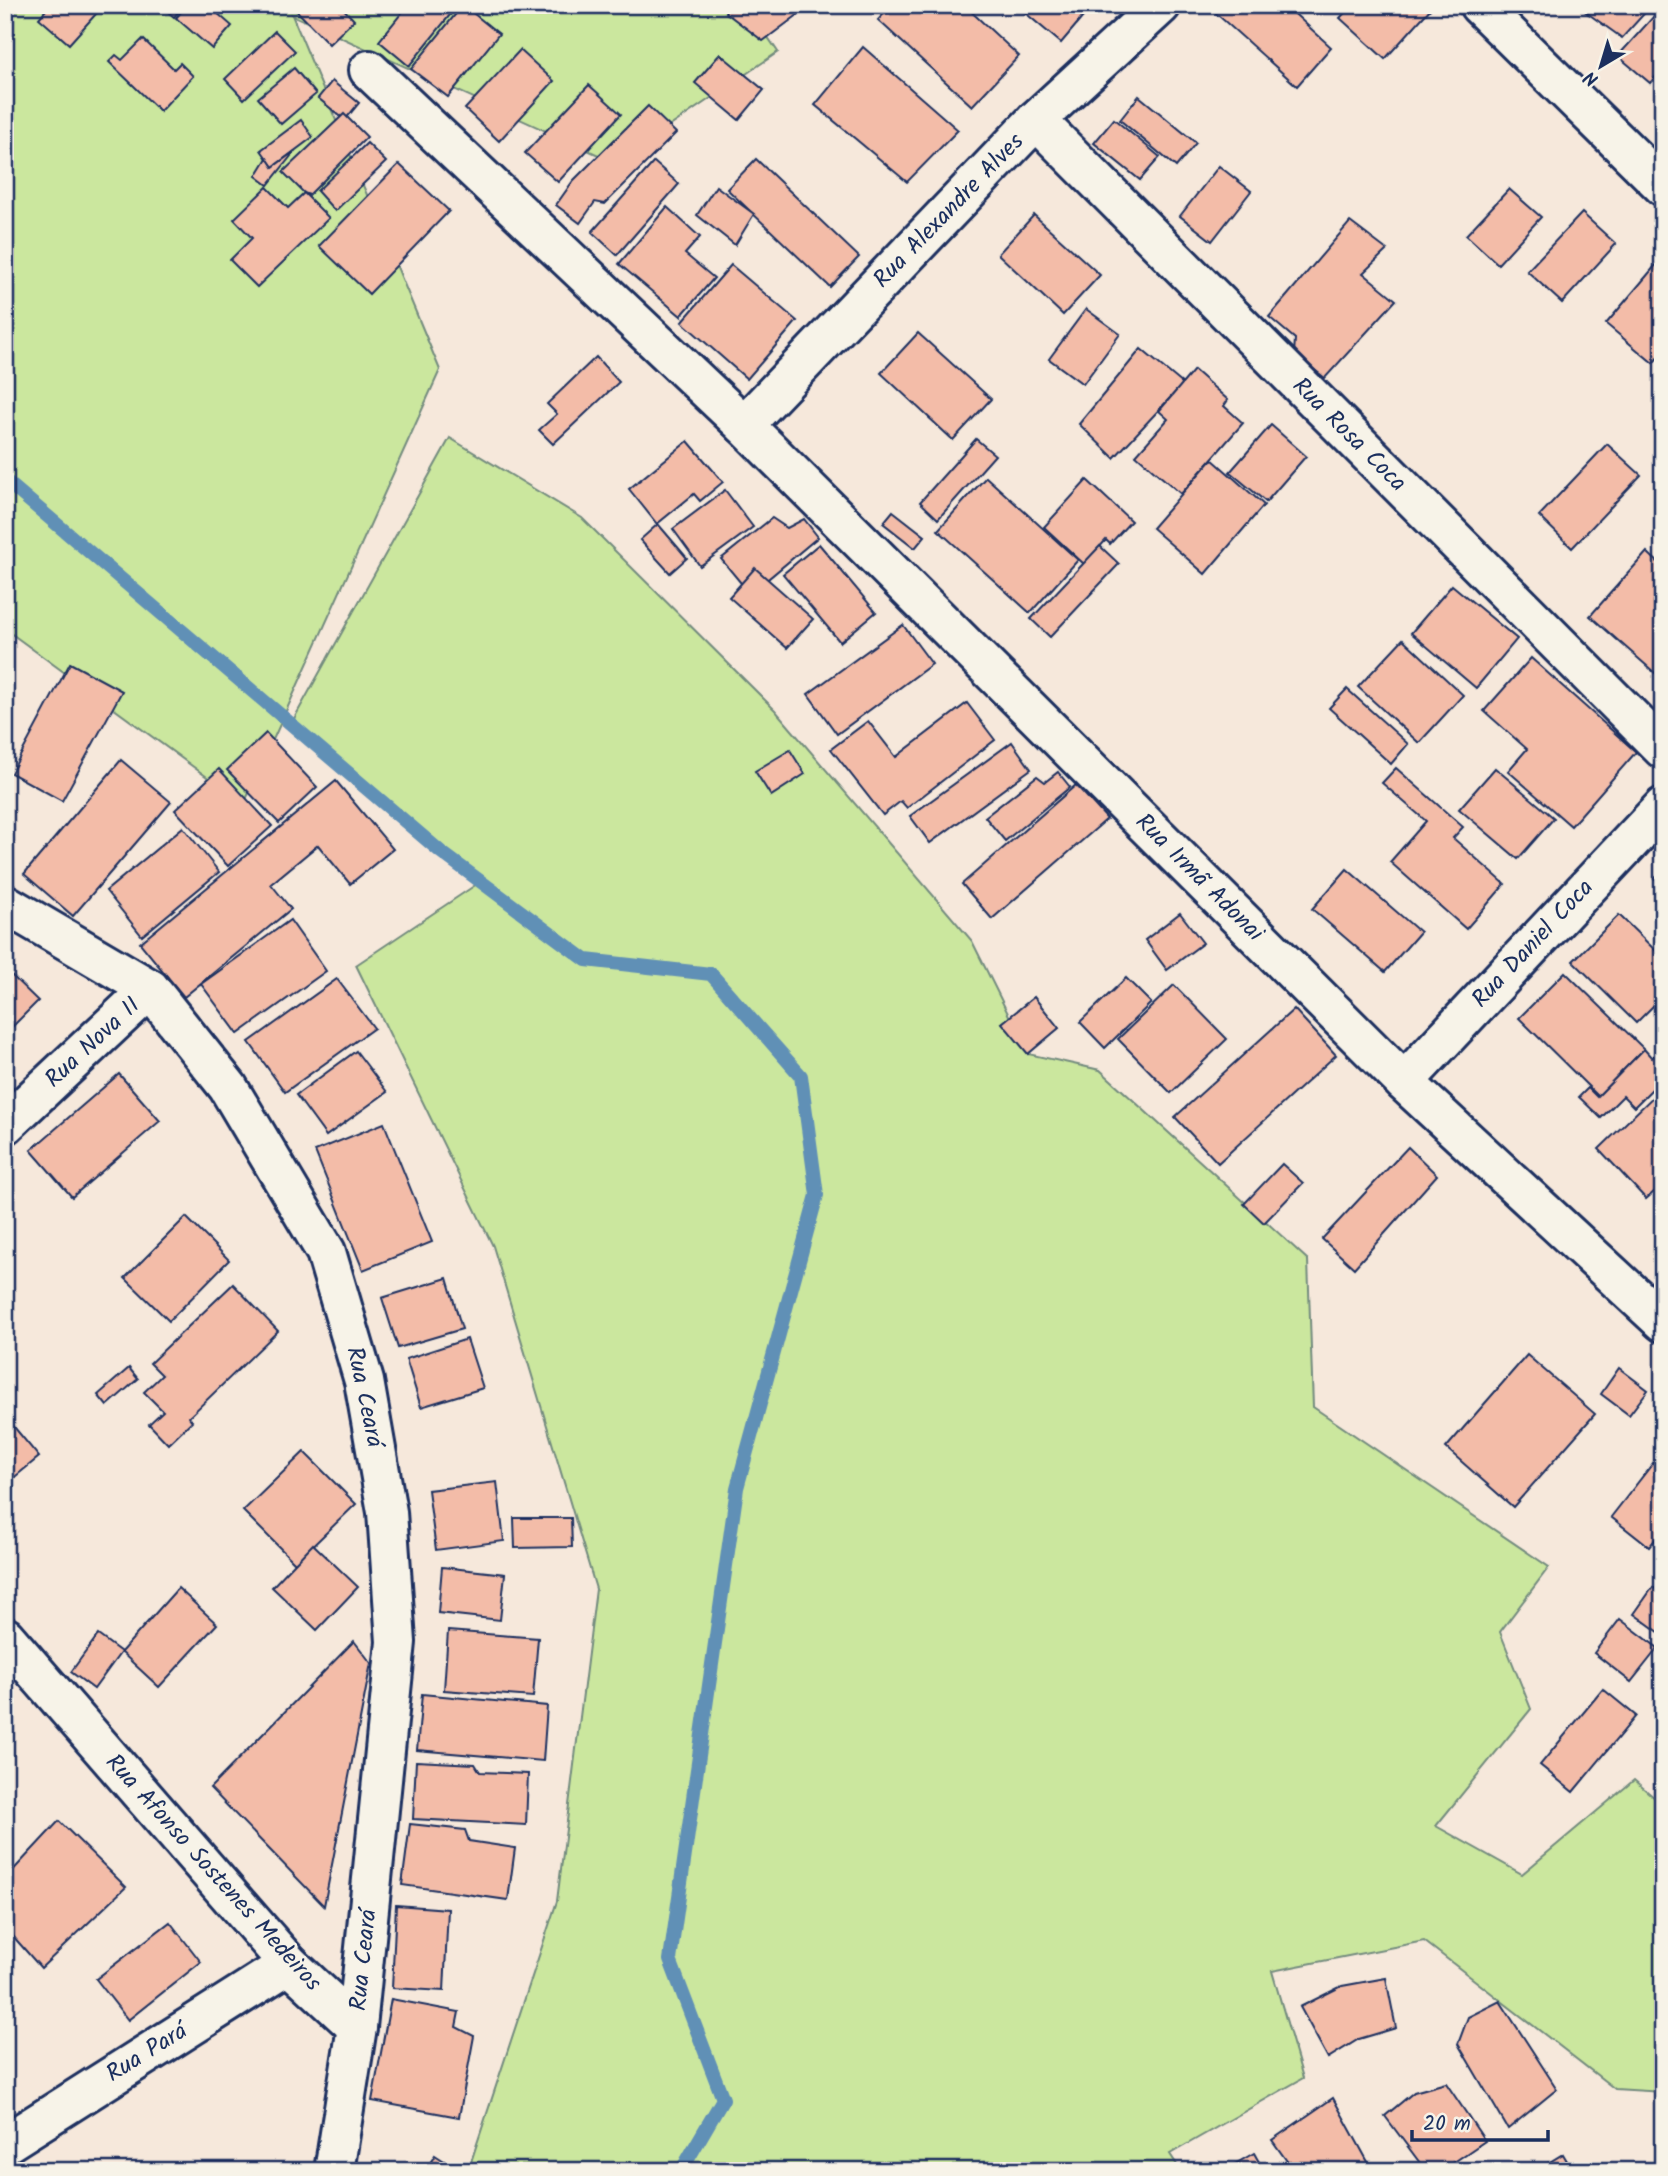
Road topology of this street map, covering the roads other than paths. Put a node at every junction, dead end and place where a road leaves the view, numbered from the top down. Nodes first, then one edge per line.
1 (1161, 5) edge
2 (1479, 5) edge
3 (369, 70) dead end
4 (1036, 120) junction
5 (1663, 186) edge
6 (744, 425) junction
7 (1663, 749) edge
8 (1663, 807) edge
9 (5, 904) edge
10 (150, 989) junction
11 (1404, 1082) junction
12 (5, 1125) edge
13 (1663, 1322) edge
14 (5, 1637) edge
15 (289, 1964) junction
16 (357, 2027) junction
17 (5, 2144) edge
18 (334, 2171) edge

1 - 4 street, Rua Alexandre Alves
2 - 5 street
3 - 6 street, Rua Irmã Adonai
4 - 6 street, Rua Alexandre Alves
4 - 7 street, Rua Rosa Coca
6 - 11 street, Rua Irmã Adonai
8 - 11 street, Rua Daniel Coca
9 - 10 street, Rua Ceará
10 - 12 street, Rua Nova II
10 - 16 street, Rua Ceará
11 - 13 street, Rua Irmã Adonai
14 - 15 street, Rua Afonso Sostenes Medeiros
15 - 16 street, Rua Afonso Sostenes Medeiros
15 - 17 street, Rua Pará
16 - 18 street

